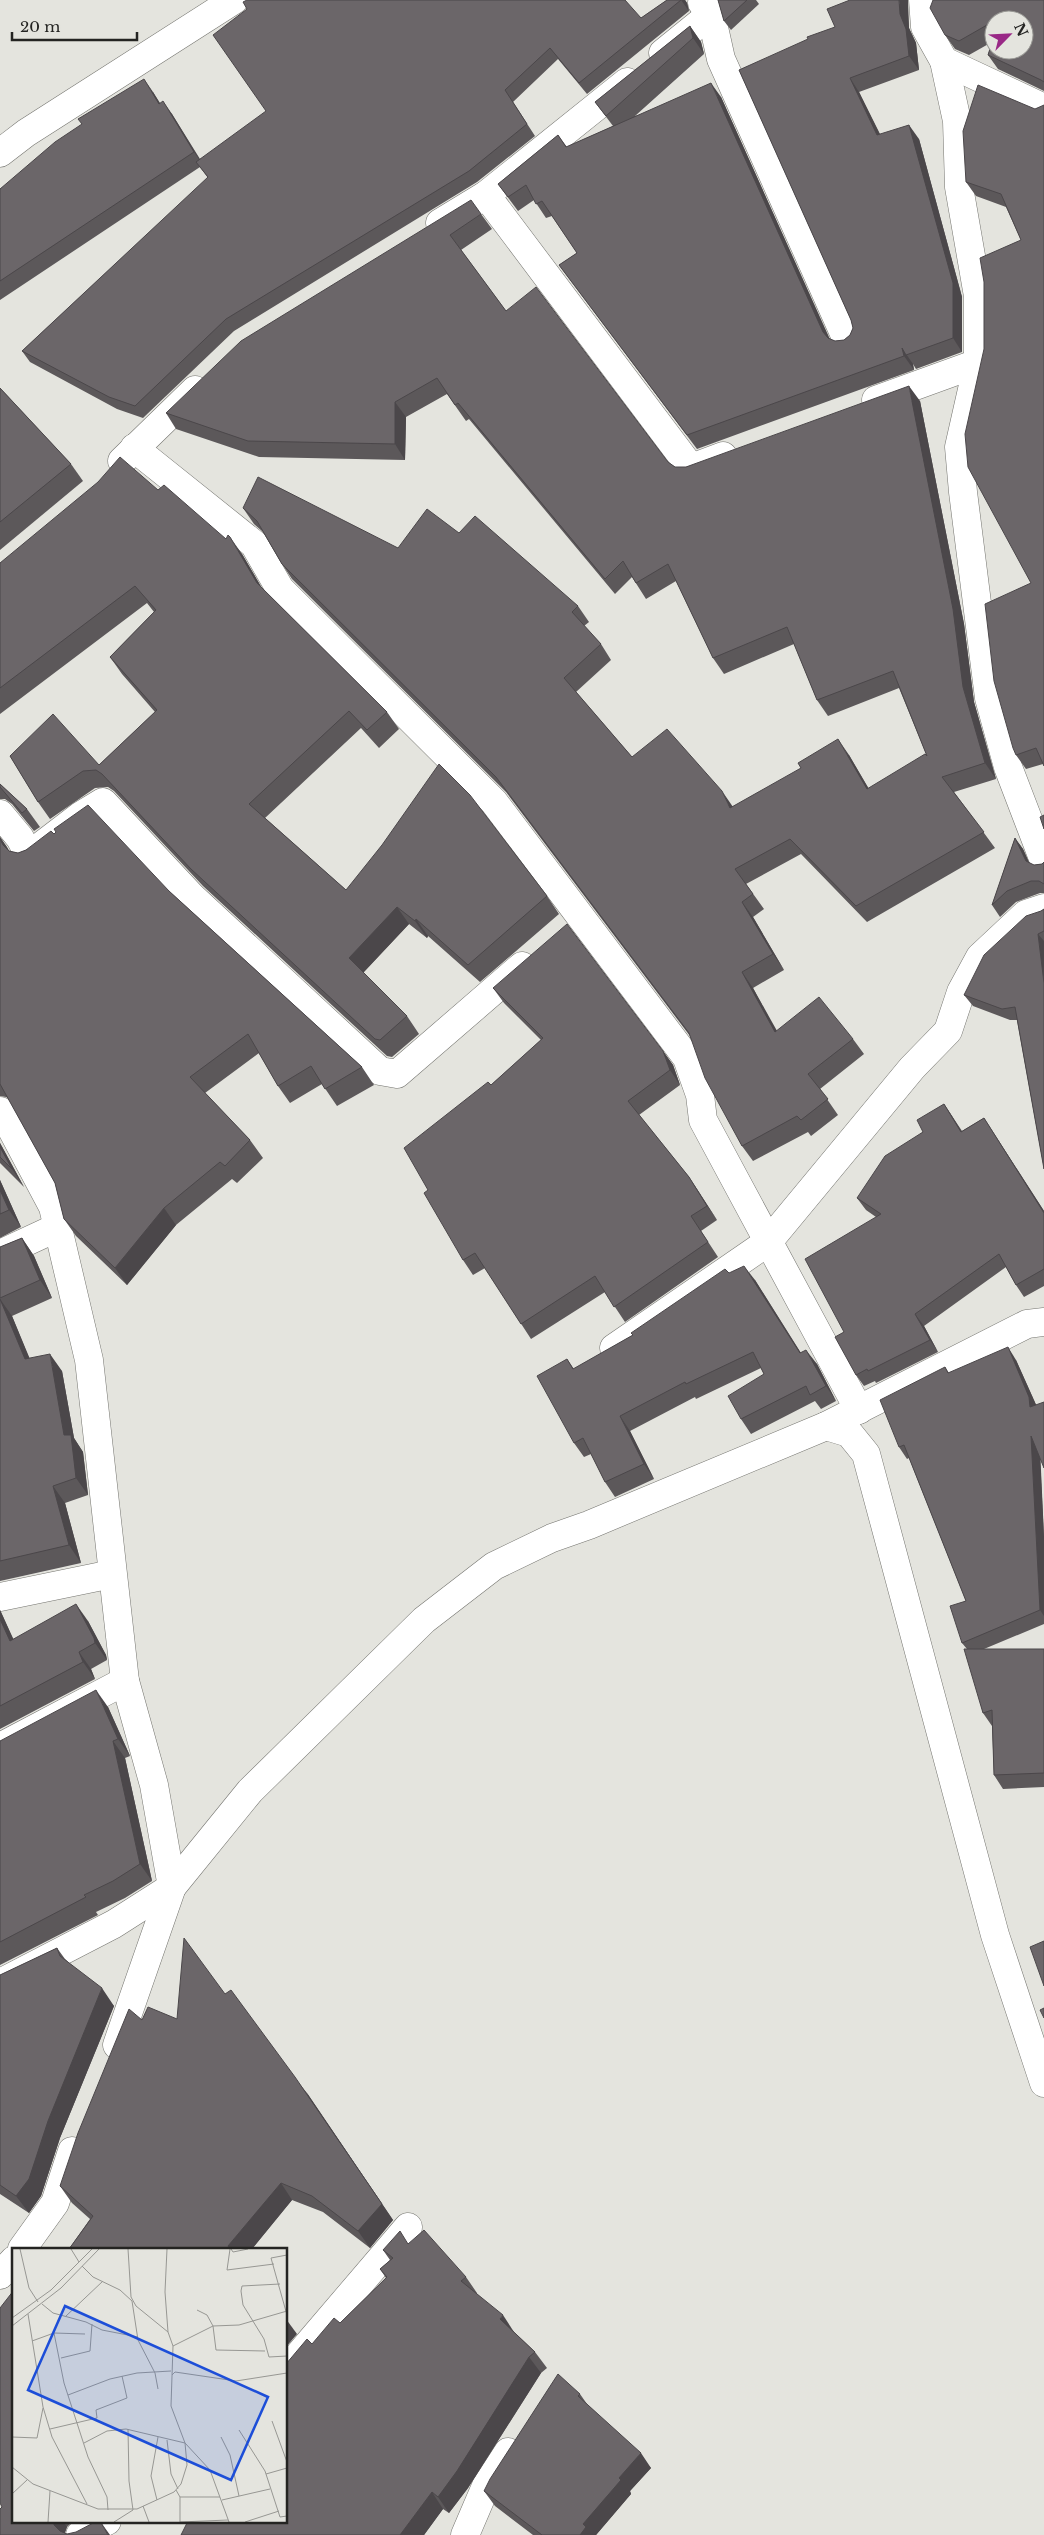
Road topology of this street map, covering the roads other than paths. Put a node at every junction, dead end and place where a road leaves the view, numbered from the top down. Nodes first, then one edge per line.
1 (234, 0) edge
2 (923, 0) edge
3 (705, 7) edge
4 (944, 61) junction
5 (1044, 108) edge
6 (0, 153) edge
7 (486, 195) junction
8 (418, 236) edge
9 (847, 340) edge
10 (978, 363) junction
11 (213, 372) edge
12 (848, 410) edge
13 (134, 448) junction
14 (746, 448) edge
15 (106, 481) edge
16 (0, 814) edge
17 (1044, 861) edge
18 (1044, 908) edge
19 (580, 916) junction
20 (0, 1111) edge
21 (58, 1227) junction
22 (768, 1242) junction
23 (0, 1254) edge
24 (1044, 1322) edge
25 (614, 1348) edge
26 (859, 1410) junction
27 (826, 1426) junction
28 (112, 1574) junction
29 (0, 1597) edge
30 (125, 1681) junction
31 (0, 1747) edge
32 (172, 1887) junction
33 (0, 1983) edge
34 (108, 2067) edge
35 (1044, 2083) edge
36 (82, 2127) edge
37 (408, 2227) dead end
38 (23, 2248) edge
39 (12, 2262) edge
40 (0, 2275) edge
41 (288, 2368) edge
42 (523, 2430) edge
43 (105, 2522) edge
44 (80, 2535) edge
45 (465, 2535) edge

1 - 6 street
2 - 4 street
3 - 7 street
3 - 9 street
4 - 5 street
4 - 10 street
7 - 8 street
7 - 14 street
10 - 12 street
10 - 17 street
11 - 13 street
13 - 15 street
13 - 19 street
16 - 19 street
18 - 22 street
19 - 22 street
20 - 21 street
21 - 23 street
21 - 28 street
22 - 25 street
22 - 26 street
24 - 26 street
26 - 27 street
27 - 32 street
27 - 35 street
28 - 29 street
28 - 30 street
30 - 31 street
30 - 32 street
32 - 33 street
32 - 34 street
36 - 38 street
37 - 41 street
39 - 40 street
42 - 45 street
43 - 44 street

